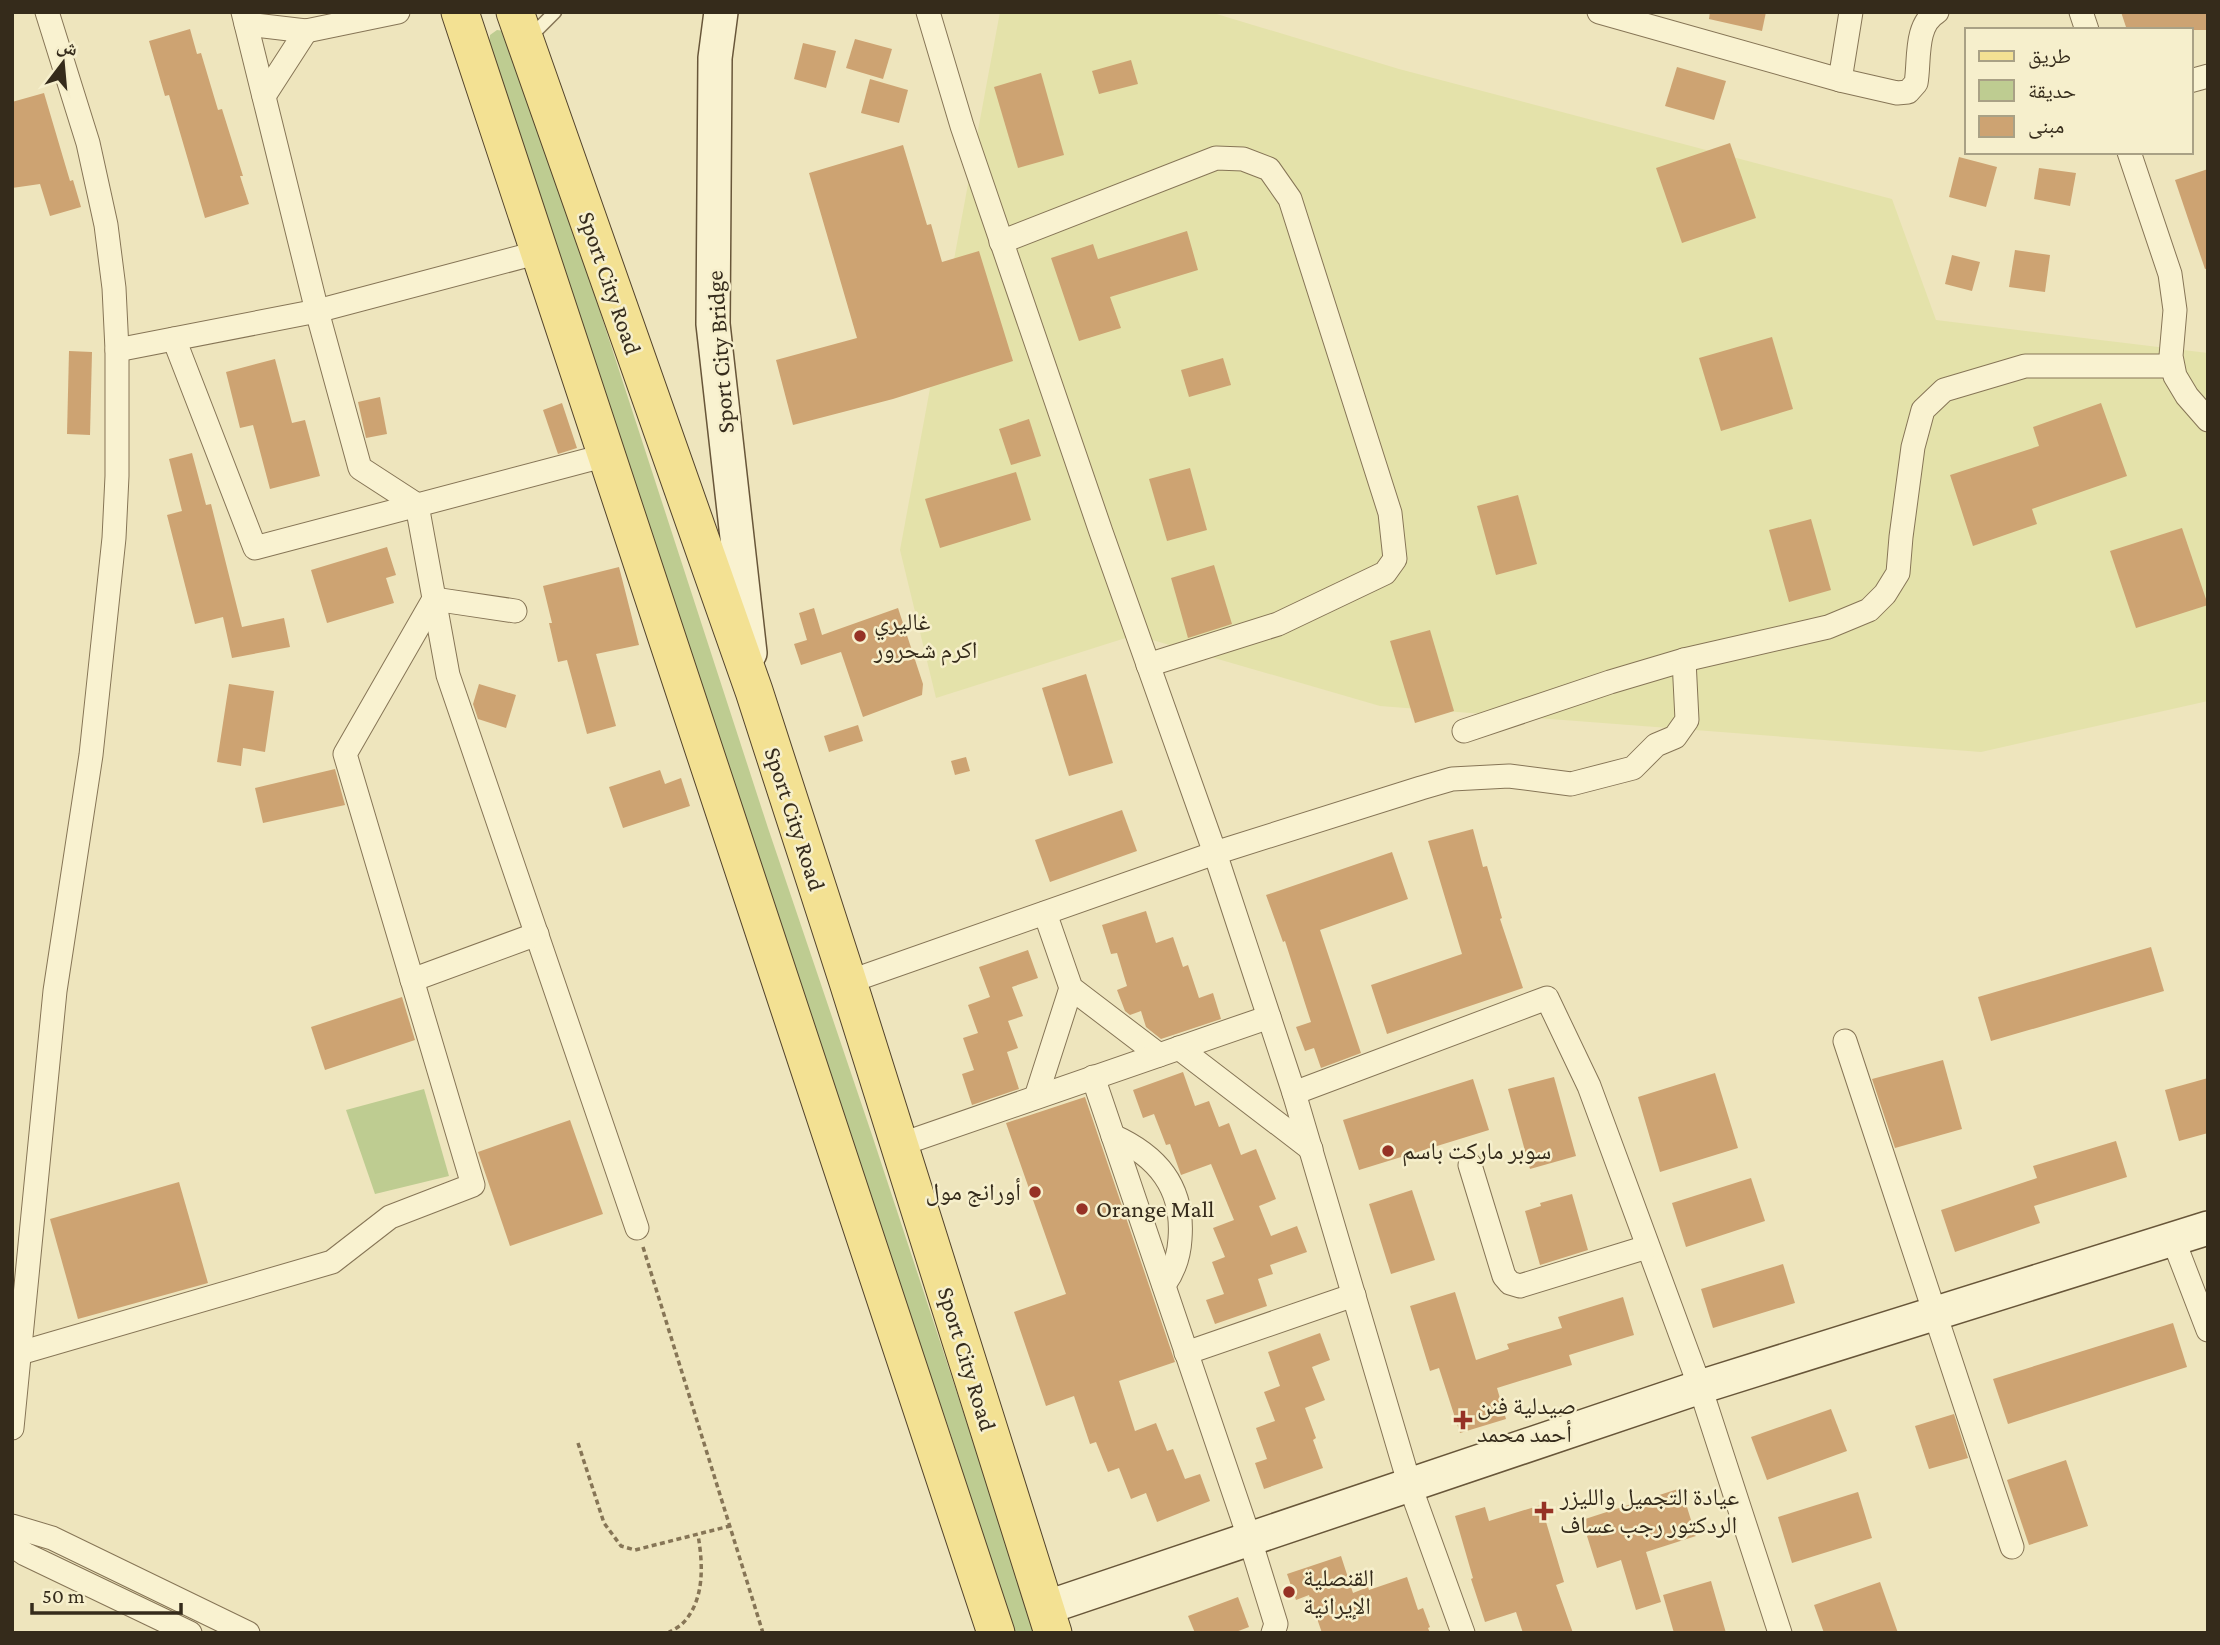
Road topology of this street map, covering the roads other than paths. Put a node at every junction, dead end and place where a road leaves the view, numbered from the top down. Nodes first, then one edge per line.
1 (47, 12) edge
2 (398, 12) edge
3 (460, 12) edge
4 (555, 12) edge
5 (721, 12) edge
6 (928, 12) edge
7 (1599, 12) edge
8 (1851, 12) edge
9 (1937, 12) edge
10 (244, 18) edge
11 (1641, 18) edge
12 (520, 27) edge
13 (306, 30) junction
14 (1840, 80) junction
15 (264, 96) junction
16 (2130, 154) edge
17 (1002, 242) junction
18 (540, 252) junction
19 (317, 311) junction
20 (174, 339) junction
21 (117, 350) junction
22 (2172, 366) junction
23 (2208, 420) edge
24 (607, 455) junction
25 (417, 505) junction
26 (434, 599) junction
27 (515, 611) dead end
28 (1684, 660) junction
29 (1148, 665) junction
30 (754, 691) junction
31 (1464, 731) dead end
32 (1215, 853) junction
33 (1045, 912) junction
34 (537, 934) junction
35 (412, 980) junction
36 (848, 982) junction
37 (1072, 988) junction
38 (1269, 1017) junction
39 (1845, 1041) dead end
40 (1169, 1051) junction
41 (1093, 1077) junction
42 (1294, 1093) junction
43 (1035, 1097) junction
44 (1113, 1136) junction
45 (899, 1145) junction
46 (1311, 1149) junction
47 (1470, 1165) dead end
48 (637, 1228) road end
49 (2208, 1228) edge
50 (2173, 1239) junction
51 (1647, 1247) junction
52 (1164, 1285) junction
53 (1354, 1295) junction
54 (1935, 1314) junction
55 (2208, 1330) edge
56 (20, 1353) junction
57 (1186, 1353) junction
58 (1700, 1387) junction
59 (12, 1428) edge
60 (1410, 1486) junction
61 (12, 1526) edge
62 (1250, 1540) junction
63 (12, 1545) edge
64 (2012, 1547) dead end
65 (1049, 1620) edge
66 (1278, 1630) edge
67 (190, 1633) edge
68 (248, 1633) edge
69 (996, 1633) edge
70 (1463, 1633) edge
71 (1780, 1633) edge

1 - 21 street
2 - 13 street
3 - 18 main road
4 - 12 lane
5 - 30 street, Sport City Bridge
6 - 17 street
7 - 11 street
8 - 14 street
9 - 14 street
10 - 13 street
10 - 15 street
11 - 14 street
12 - 30 main road, Sport City Road
13 - 15 street
15 - 19 street
16 - 22 street
17 - 29 street
17 - 29 street
18 - 19 street
18 - 24 main road
19 - 20 street
19 - 25 street
20 - 21 street
20 - 25 street
21 - 56 street
22 - 23 street
22 - 28 street
24 - 25 street
24 - 69 main road
25 - 26 street
26 - 27 street
26 - 34 street
26 - 35 street
28 - 31 street
28 - 32 street
29 - 32 street
30 - 36 main road, Sport City Road
32 - 33 street
32 - 38 street
33 - 36 street
33 - 37 street
34 - 35 street
34 - 48 street
35 - 56 street
36 - 45 main road, Sport City Road
37 - 40 street
37 - 43 street
38 - 40 street
38 - 42 street
39 - 54 street
40 - 41 street
40 - 46 street
41 - 43 street
41 - 44 street
42 - 46 street
42 - 51 street
43 - 45 street
44 - 52 street
44 - 52 street
45 - 65 main road, Sport City Road
46 - 53 street
47 - 51 street
49 - 50 street
50 - 54 street
50 - 55 street
51 - 58 street
52 - 57 street
53 - 57 street
53 - 60 street
54 - 58 street
54 - 64 street
56 - 59 street
57 - 62 street
58 - 60 street
58 - 71 street
60 - 62 street
60 - 70 street
61 - 68 street
62 - 65 street
62 - 66 street
63 - 67 street

